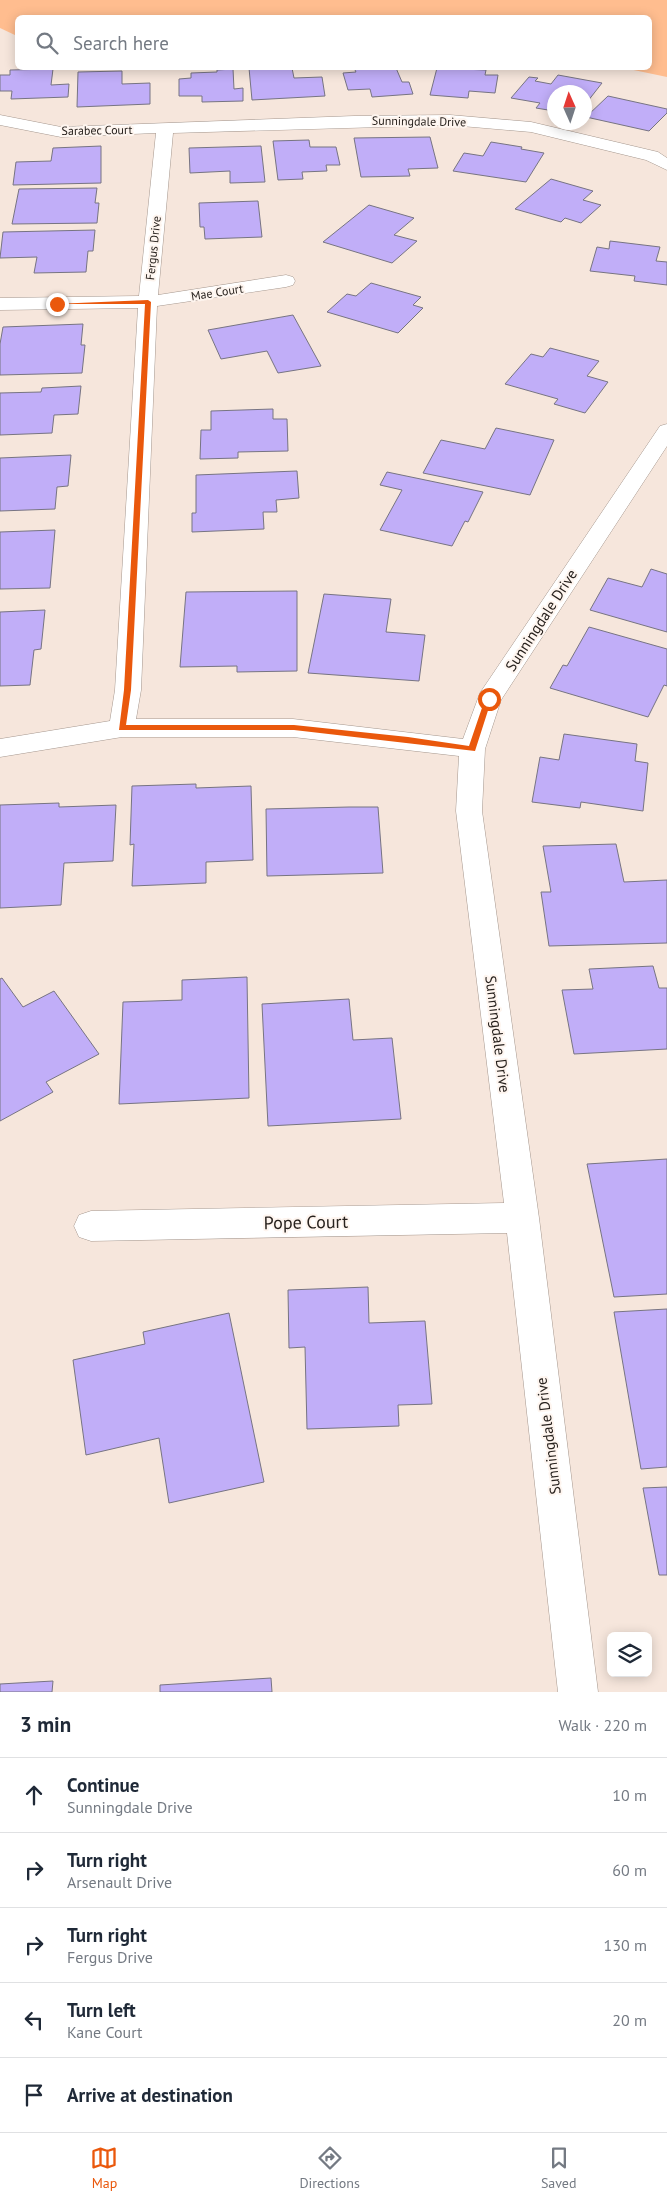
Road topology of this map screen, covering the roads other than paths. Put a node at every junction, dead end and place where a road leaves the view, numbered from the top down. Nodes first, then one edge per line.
1 (0, 120) edge
2 (165, 128) junction
3 (667, 165) edge
4 (286, 281) dead end
5 (148, 302) junction
6 (0, 304) edge
7 (667, 430) edge
8 (122, 728) junction
9 (0, 748) edge
10 (472, 749) junction
11 (522, 1218) junction
12 (91, 1226) dead end
13 (578, 1692) edge

1 - 2 street, Sarabec Court
2 - 3 street, Sunningdale Drive
2 - 5 street, Fergus Drive
4 - 5 street, Mae Court
5 - 6 street, Mae Court
5 - 8 street, Fergus Drive
7 - 10 street, Sunningdale Drive
8 - 9 street
8 - 10 street
10 - 11 street, Sunningdale Drive
11 - 12 street, Pope Court
11 - 13 street, Sunningdale Drive

